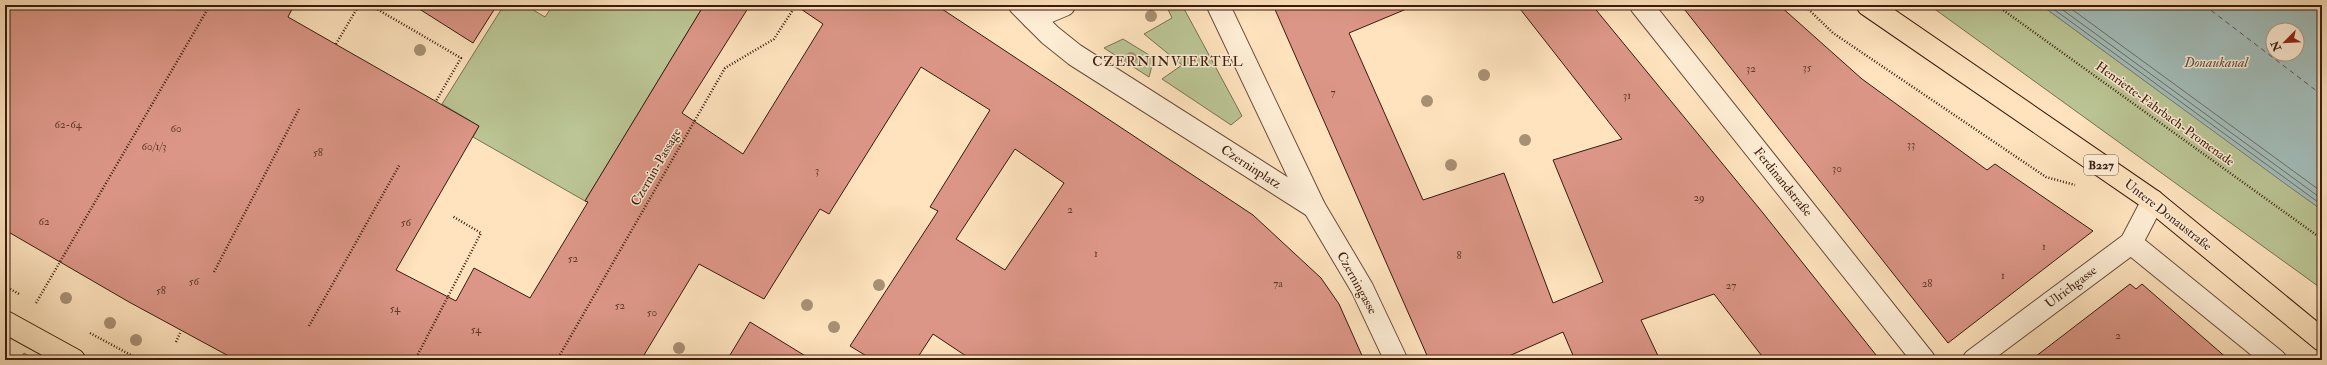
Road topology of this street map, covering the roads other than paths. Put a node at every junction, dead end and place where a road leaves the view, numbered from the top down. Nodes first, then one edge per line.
1 (1064, 5) edge
2 (1218, 5) edge
3 (1641, 5) edge
4 (1868, 5) edge
5 (1026, 12) edge
6 (2153, 201) junction
7 (1314, 207) junction
8 (2131, 243) junction
9 (5, 322) edge
10 (2322, 340) edge
11 (74, 360) edge
12 (1396, 360) edge
13 (1924, 360) edge
14 (1974, 360) edge
15 (2274, 360) edge

1 - 5 street, Czerninplatz
2 - 7 street, Czerninplatz
3 - 13 street, Ferdinandstraße
4 - 6 main road, Untere Donaustraße / B227
5 - 7 street, Czerninplatz
6 - 8 street, Ulrichgasse
6 - 10 main road, Untere Donaustraße / B227
7 - 12 street, Czerningasse
8 - 14 street, Ulrichgasse
8 - 15 street
9 - 11 main road

